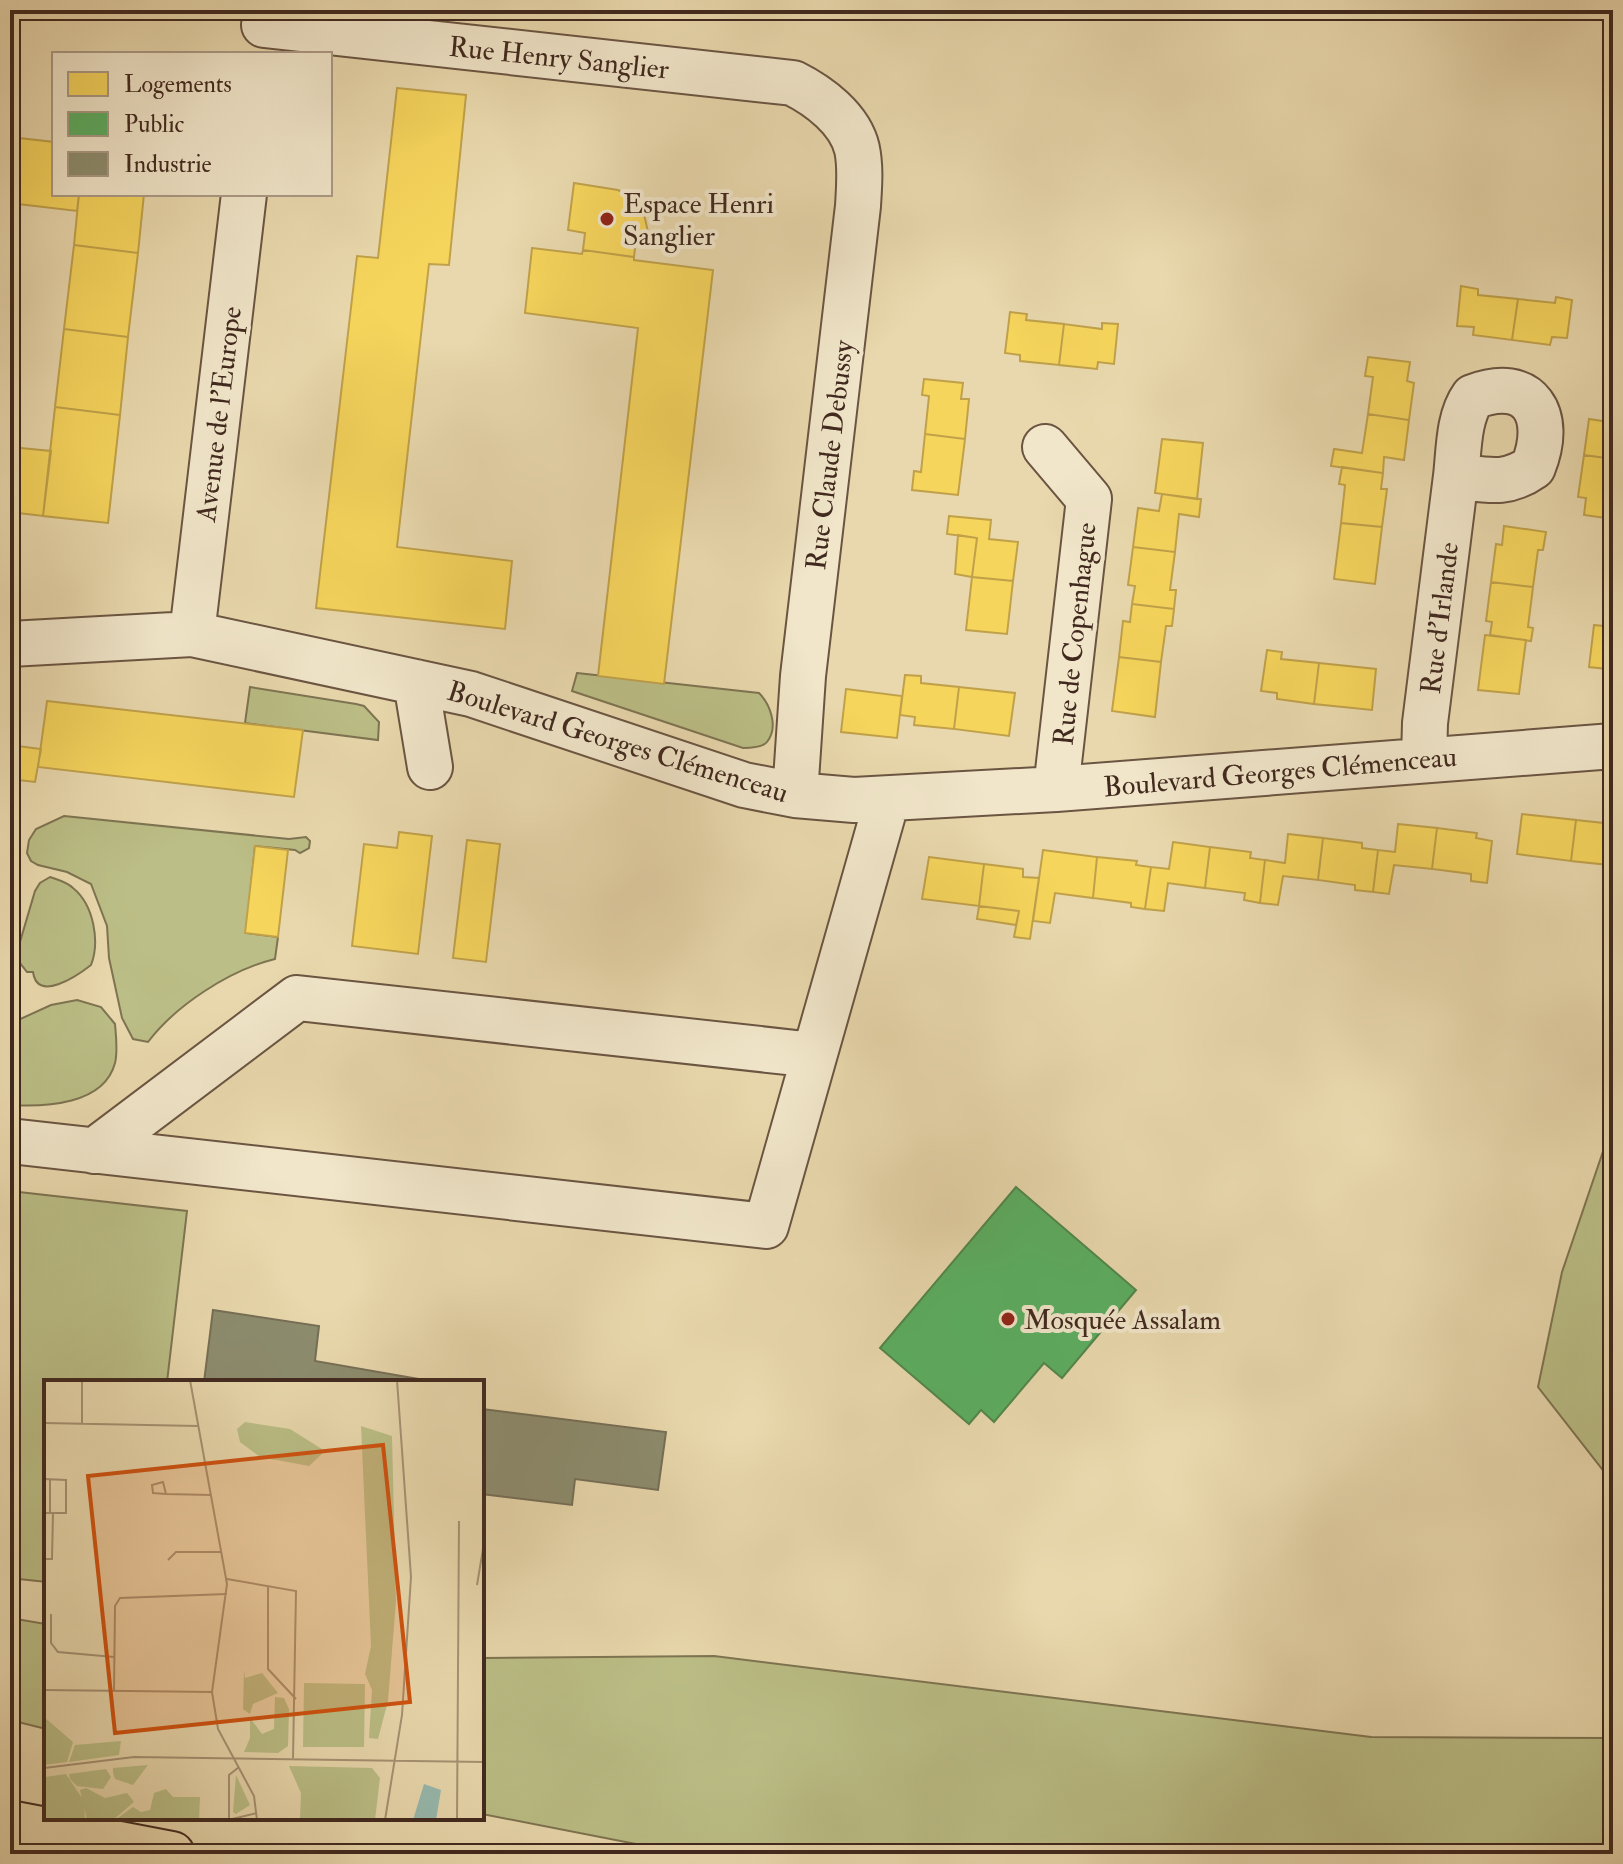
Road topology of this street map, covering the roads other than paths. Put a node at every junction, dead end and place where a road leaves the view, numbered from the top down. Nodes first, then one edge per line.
1 (478, 29) edge
2 (263, 30) edge
3 (841, 120) joint
4 (244, 196) edge
5 (1045, 447) dead end
6 (1456, 476) dead end
7 (192, 634) junction
8 (10, 644) edge
9 (416, 682) junction
10 (1613, 746) edge
11 (1424, 759) junction
12 (430, 767) dead end
13 (1056, 789) junction
14 (795, 795) junction
15 (887, 800) junction
16 (814, 1055) junction
17 (10, 1141) edge
18 (94, 1151) junction
19 (10, 1823) edge
20 (172, 1854) edge

1 - 2 street, Rue Henry Sanglier
1 - 3 street, Rue Henry Sanglier
3 - 14 street, Rue Claude Debussy
4 - 7 street, Avenue de l'Europe
5 - 13 street, Rue de Copenhague
6 - 11 street, Rue d'Irlande
7 - 8 street, Boulevard Georges Clémenceau
7 - 9 street, Boulevard Georges Clémenceau
9 - 12 street
9 - 14 street, Boulevard Georges Clémenceau
10 - 11 street, Boulevard Georges Clémenceau
11 - 13 street, Boulevard Georges Clémenceau
13 - 15 street, Boulevard Georges Clémenceau
14 - 15 street, Boulevard Georges Clémenceau
15 - 16 street
16 - 18 street
16 - 18 street
17 - 18 street
19 - 20 main road

